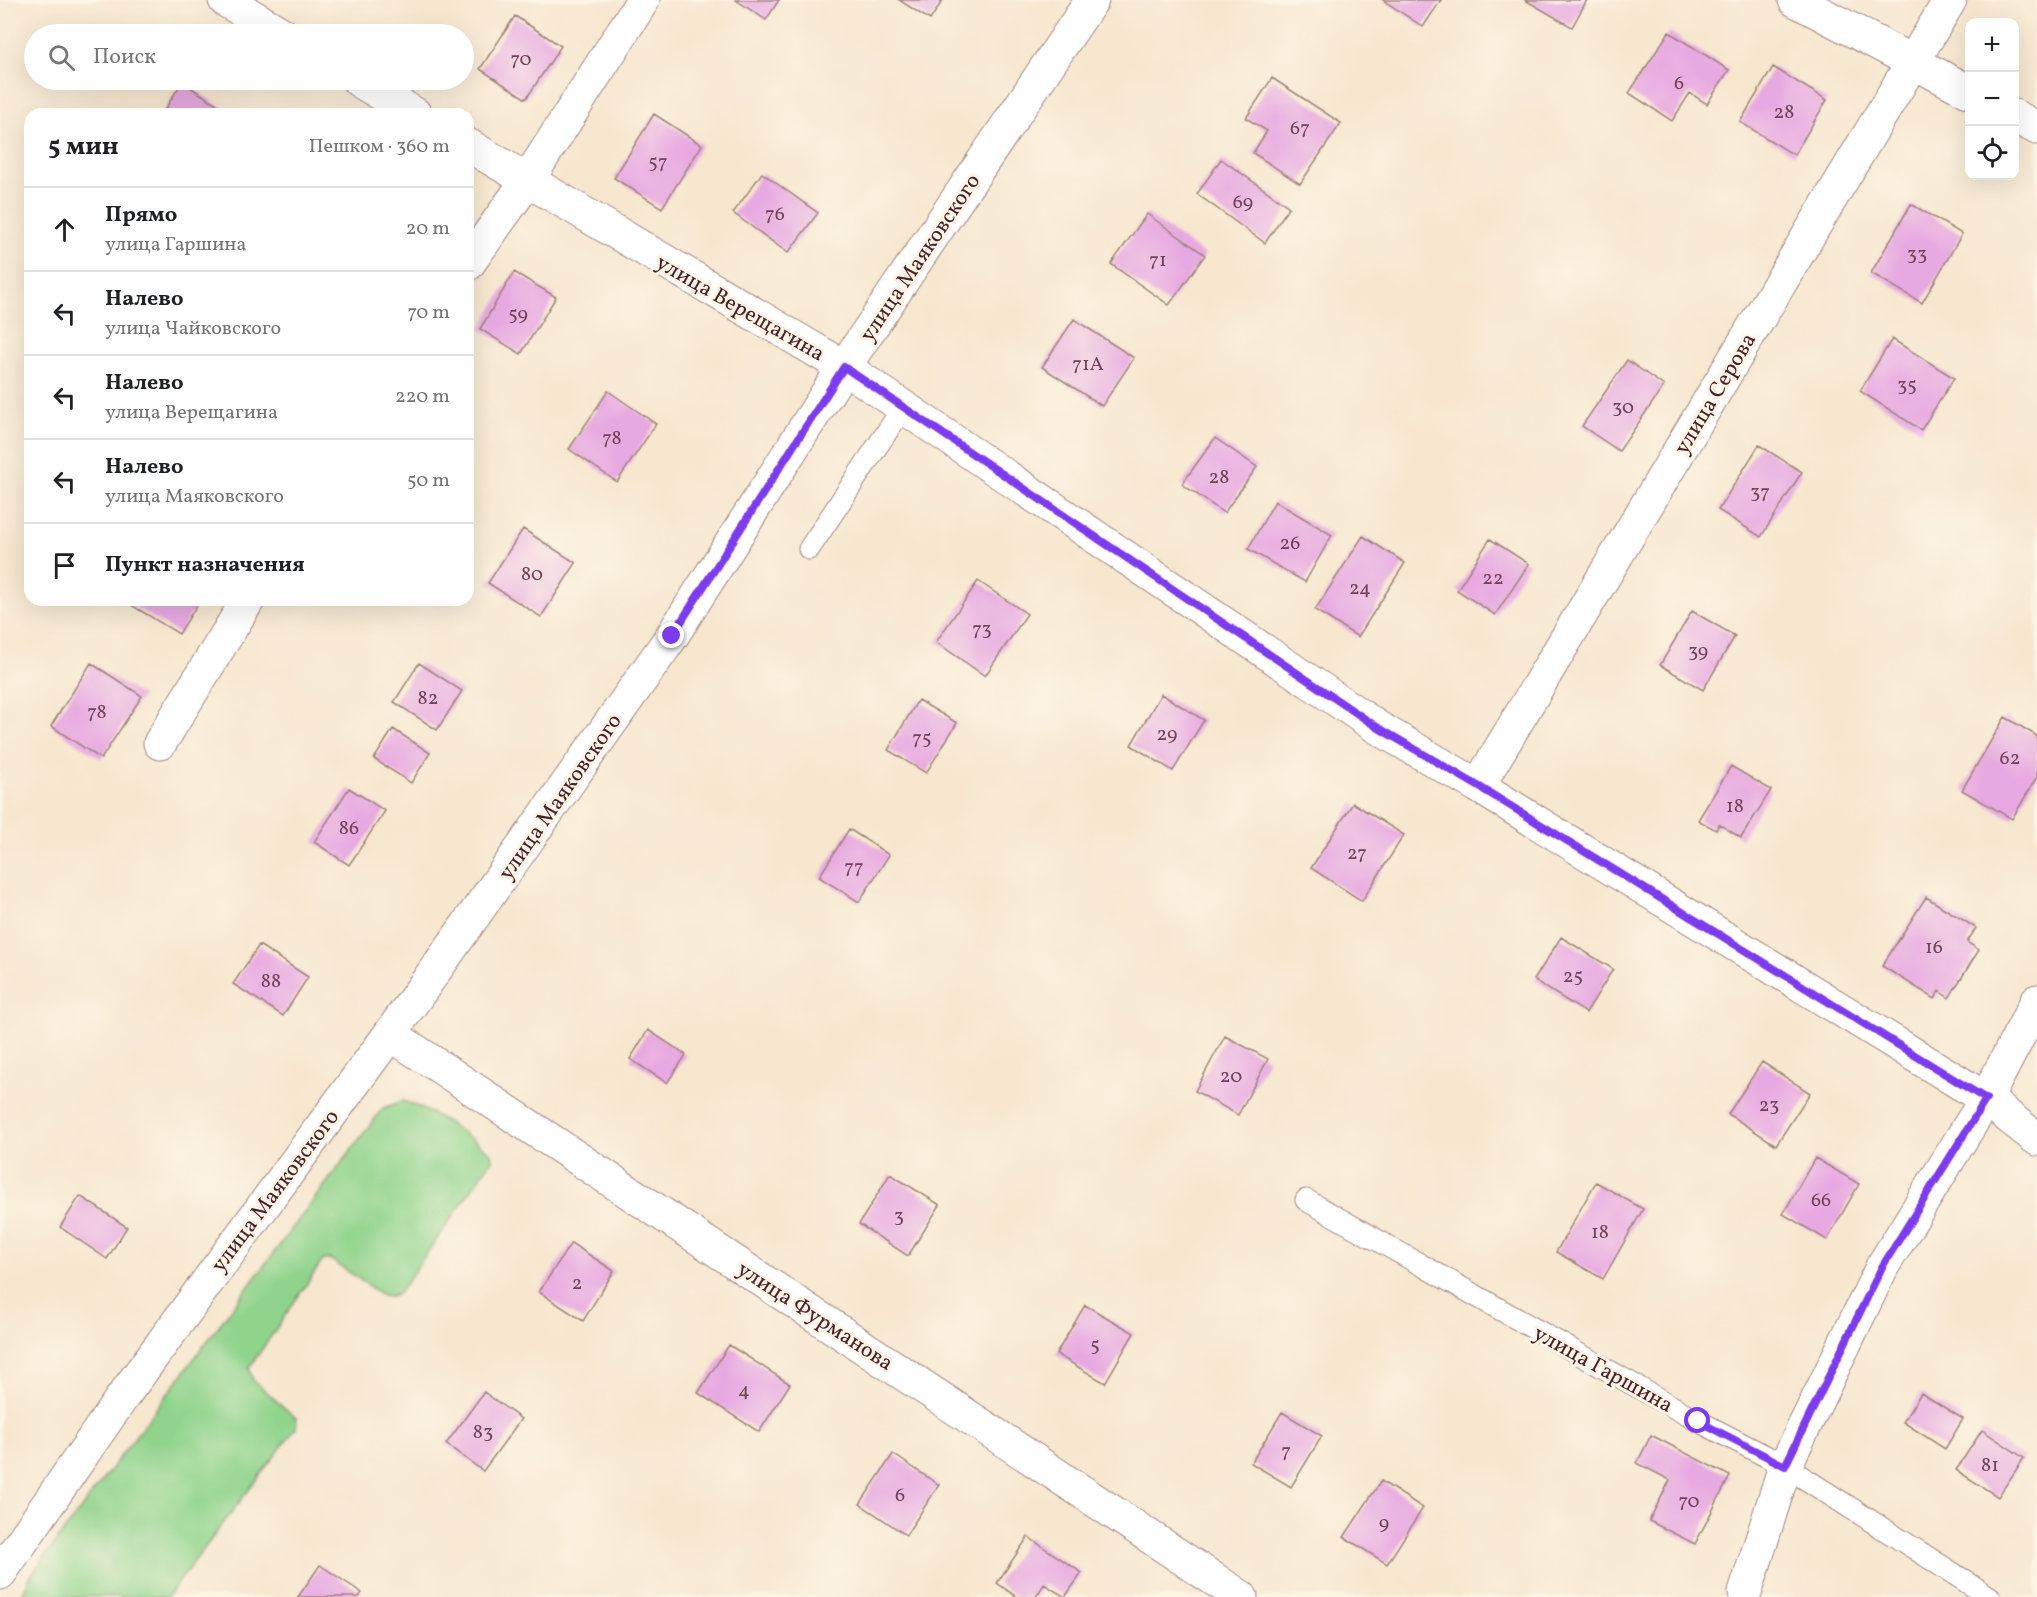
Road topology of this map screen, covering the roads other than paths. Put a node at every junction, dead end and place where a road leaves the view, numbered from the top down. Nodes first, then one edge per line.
1 (225, 0) edge
2 (643, 0) edge
3 (1092, 0) edge
4 (1795, 0) edge
5 (1950, 0) edge
6 (265, 24) edge
7 (1913, 63) junction
8 (1965, 89) edge
9 (375, 90) edge
10 (406, 108) edge
11 (2019, 119) edge
12 (2037, 128) edge
13 (474, 149) edge
14 (528, 181) junction
15 (474, 256) edge
16 (844, 367) junction
17 (904, 406) junction
18 (809, 549) dead end
19 (244, 606) edge
20 (160, 743) dead end
21 (1478, 786) junction
22 (2037, 1000) edge
23 (390, 1034) junction
24 (1986, 1099) junction
25 (2037, 1139) edge
26 (1306, 1200) dead end
27 (1785, 1466) junction
28 (0, 1573) edge
29 (1744, 1593) dead end
30 (1241, 1597) edge
31 (1990, 1597) edge

1 - 6 street
2 - 14 street
3 - 16 street, улица Маяковского
4 - 7 street
5 - 7 street, улица Серова
7 - 8 street
7 - 21 street, улица Серова
9 - 10 street
11 - 12 street
13 - 14 street, улица Верещагина
14 - 15 street
14 - 16 street, улица Верещагина
16 - 17 street, улица Верещагина
16 - 23 street, улица Маяковского
17 - 18 lane
17 - 21 street, улица Верещагина
19 - 20 street
21 - 24 street, улица Верещагина
22 - 24 street
23 - 28 street, улица Маяковского
23 - 30 street, улица Фурманова
24 - 25 street, улица Верещагина
24 - 27 street
26 - 27 lane, улица Гаршина
27 - 29 street
27 - 31 lane, улица Гаршина

